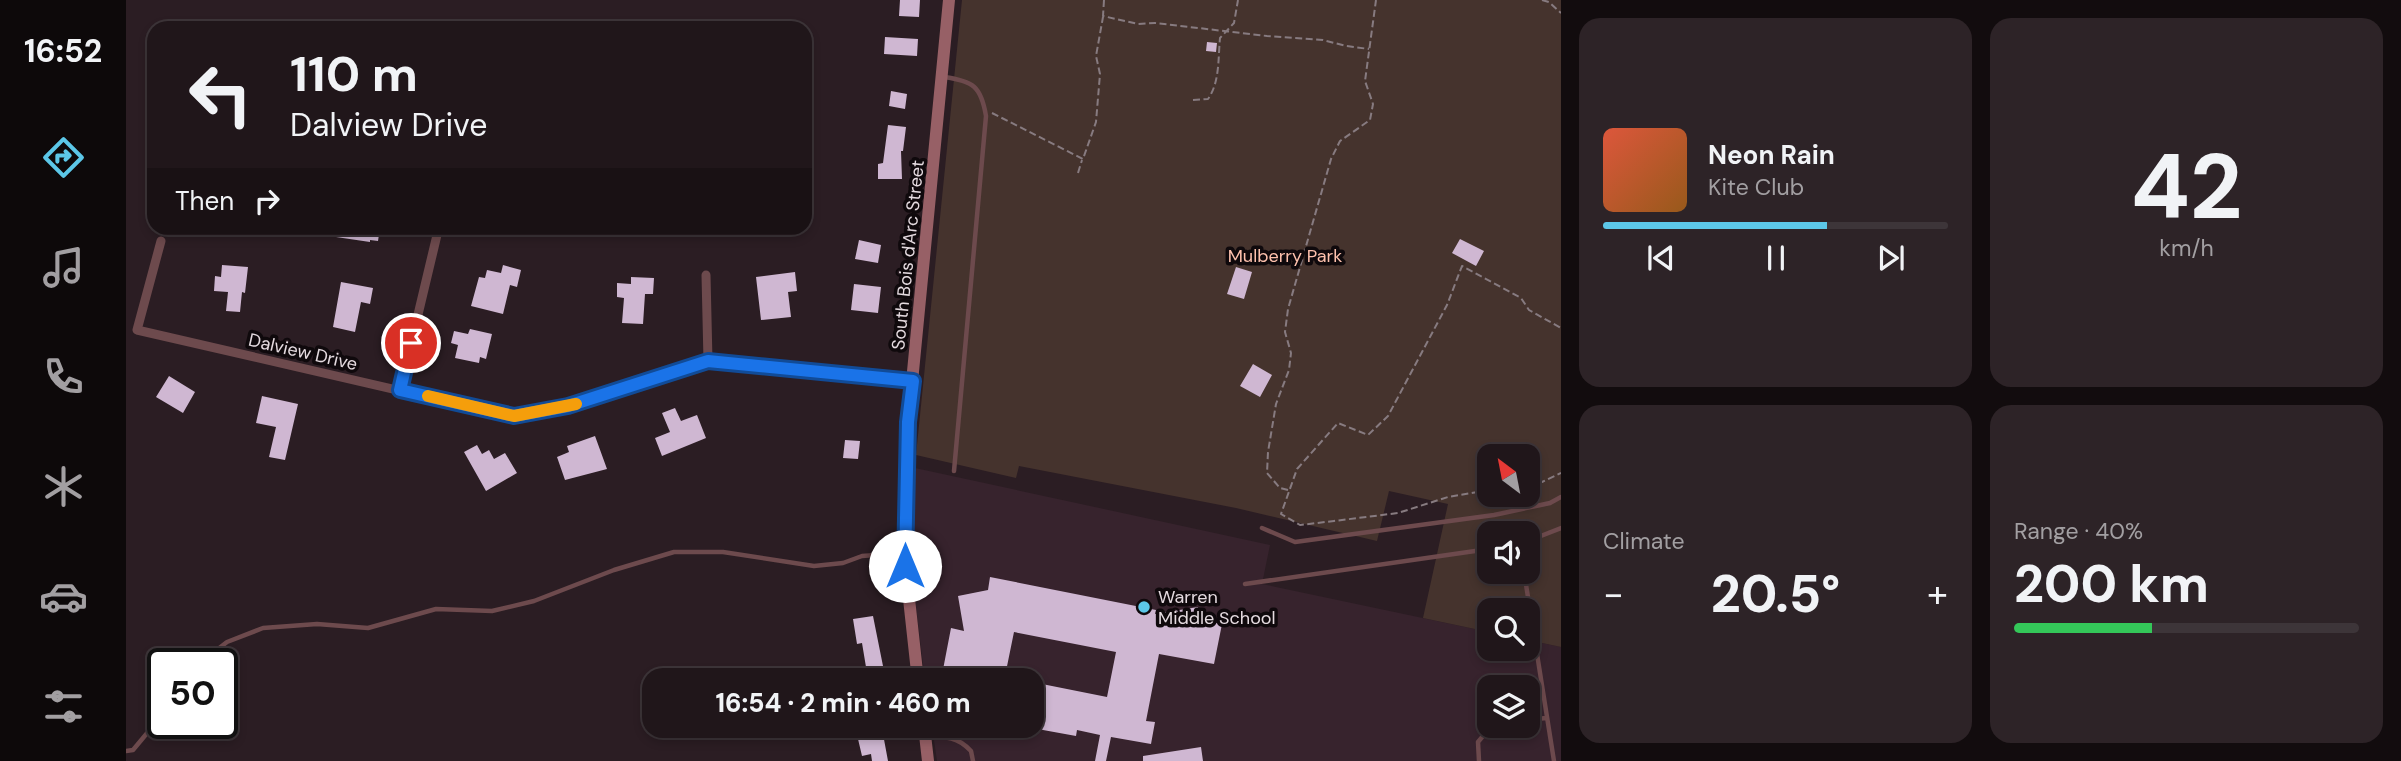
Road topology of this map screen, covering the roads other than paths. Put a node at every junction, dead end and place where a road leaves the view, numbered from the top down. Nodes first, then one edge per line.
1 (949, 0) edge
2 (943, 77) junction
3 (438, 235) dead end
4 (161, 242) dead end
5 (706, 275) dead end
6 (708, 361) junction
7 (913, 381) junction
8 (400, 390) junction
9 (954, 471) dead end
10 (1561, 497) edge
11 (1262, 528) dead end
12 (1561, 528) edge
13 (1540, 536) edge
14 (1477, 551) edge
15 (904, 553) junction
16 (1245, 584) dead end
17 (1526, 584) edge
18 (220, 648) edge
19 (917, 668) edge
20 (1546, 718) junction
21 (1540, 719) edge
22 (147, 734) edge
23 (925, 738) edge
24 (955, 738) edge
25 (1481, 738) edge
26 (126, 751) edge
27 (928, 761) edge
28 (973, 761) edge
29 (1479, 761) edge
30 (1554, 761) edge

1 - 2 main road, South Bois d'Arc Street
2 - 7 main road, South Bois d'Arc Street
2 - 9 lane
3 - 8 street
4 - 8 street, Dalview Drive
5 - 6 street
6 - 7 street, Dalview Drive
6 - 8 street, Dalview Drive
7 - 15 main road, South Bois d'Arc Street
10 - 11 lane
12 - 13 lane
14 - 16 lane
15 - 18 lane
15 - 19 main road, South Bois d'Arc Street
17 - 20 lane
20 - 21 lane
20 - 30 lane
22 - 26 lane
23 - 27 main road
24 - 28 lane
25 - 29 lane

